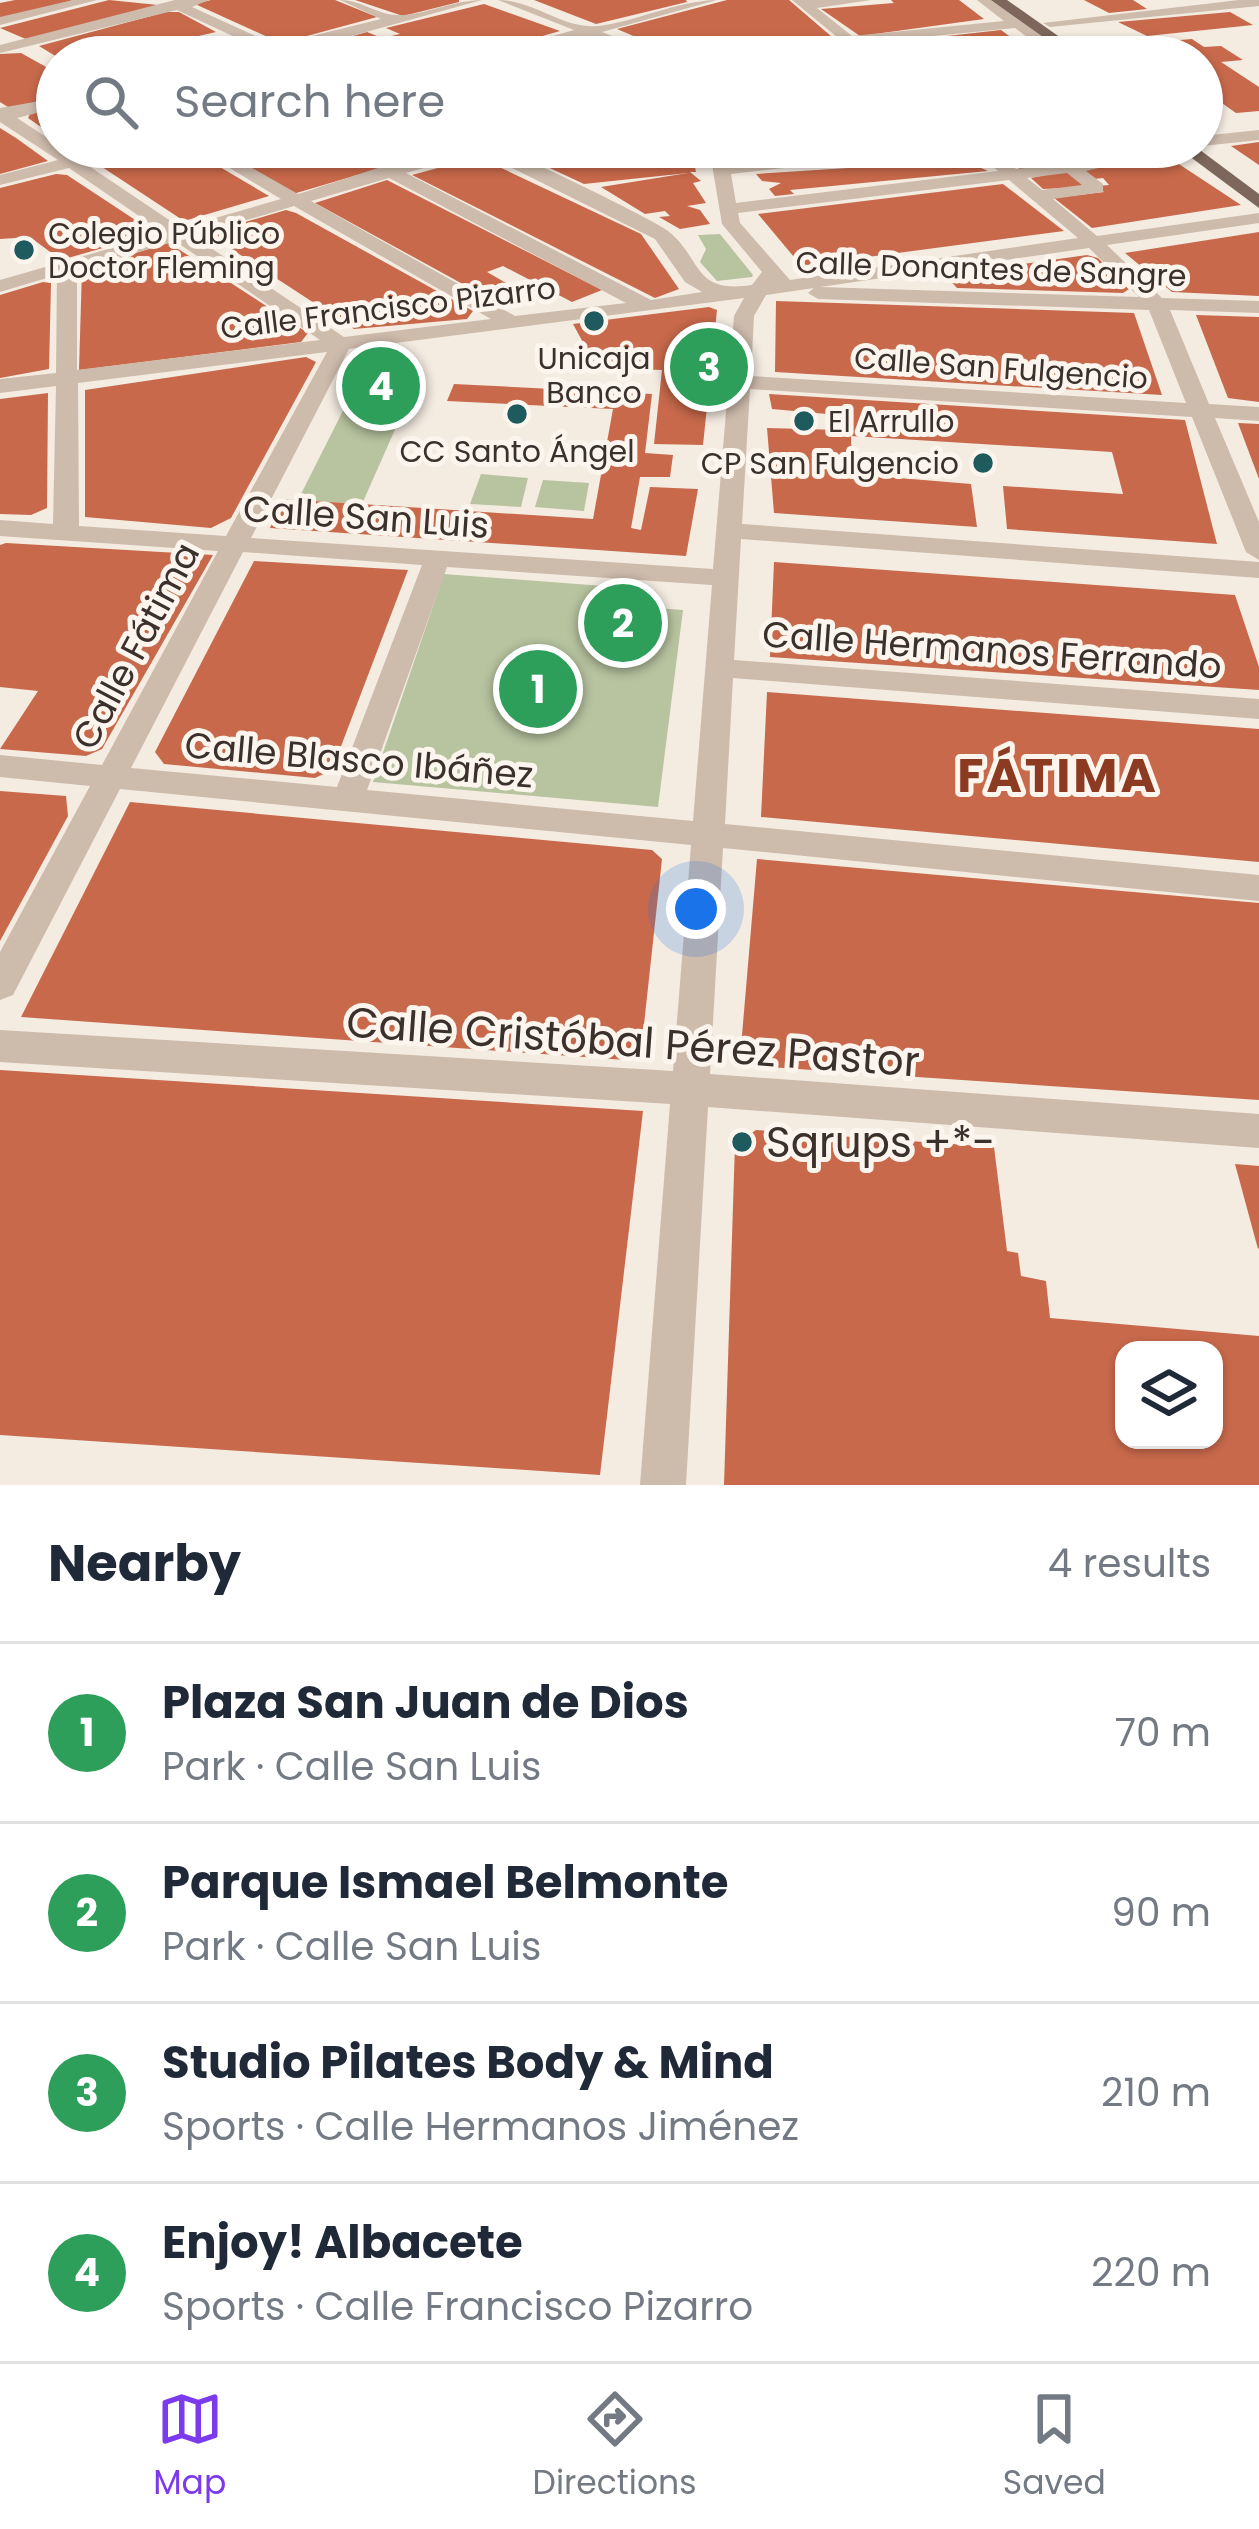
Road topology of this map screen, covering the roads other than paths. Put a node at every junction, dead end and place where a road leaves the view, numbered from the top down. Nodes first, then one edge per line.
1 (90, 0) edge
2 (202, 0) edge
3 (347, 0) edge
4 (475, 0) edge
5 (505, 0) edge
6 (710, 0) edge
7 (865, 0) edge
8 (984, 0) edge
9 (998, 0) edge
10 (1017, 0) edge
11 (1259, 2) edge
12 (173, 3) edge
13 (802, 3) edge
14 (395, 20) junction
15 (0, 21) edge
16 (1049, 23) junction
17 (1018, 24) junction
18 (0, 32) edge
19 (588, 32) junction
20 (51, 36) edge
21 (245, 36) edge
22 (328, 36) edge
23 (572, 36) edge
24 (599, 36) edge
25 (844, 36) edge
26 (891, 36) edge
27 (1034, 36) edge
28 (1050, 36) edge
29 (1068, 36) edge
30 (36, 40) edge
31 (22, 44) junction
32 (0, 50) edge
33 (36, 52) edge
34 (36, 108) edge
35 (1, 116) edge
36 (1259, 135) edge
37 (36, 138) edge
38 (1223, 139) edge
39 (1223, 157) edge
40 (50, 168) edge
41 (82, 168) edge
42 (239, 168) edge
43 (405, 168) edge
44 (523, 168) edge
45 (735, 168) edge
46 (1004, 168) edge
47 (1060, 168) edge
48 (1071, 168) edge
49 (1213, 168) edge
50 (722, 170) joint
51 (391, 172) junction
52 (1010, 173) junction
53 (0, 181) edge
54 (1259, 184) edge
55 (1038, 196) junction
56 (295, 200) junction
57 (1259, 202) edge
58 (728, 209) junction
59 (1259, 218) edge
60 (180, 232) junction
61 (1090, 239) junction
62 (68, 266) junction
63 (0, 286) edge
64 (827, 286) junction
65 (755, 290) junction
66 (1157, 304) junction
67 (647, 306) junction
68 (1259, 307) edge
69 (512, 323) junction
70 (341, 345) junction
71 (65, 377) junction
72 (739, 382) junction
73 (0, 386) edge
74 (1201, 411) junction
75 (1259, 415) edge
76 (0, 528) edge
77 (66, 531) junction
78 (730, 531) junction
79 (234, 543) junction
80 (1259, 553) edge
81 (437, 559) junction
82 (1259, 569) edge
83 (726, 578) junction
84 (719, 668) junction
85 (1259, 710) edge
86 (0, 766) edge
87 (110, 777) junction
88 (349, 797) junction
89 (711, 831) junction
90 (1259, 888) edge
91 (0, 985) edge
92 (0, 1046) edge
93 (692, 1088) junction
94 (1259, 1131) edge
95 (663, 1485) edge

1 - 15 street
2 - 12 street
3 - 14 street
4 - 14 street
5 - 19 street
6 - 19 street
7 - 13 street
8 - 17 street
9 - 28 main road
10 - 16 main road
11 - 16 street
12 - 20 street
12 - 21 street
13 - 25 street
14 - 22 street
16 - 29 main road
17 - 26 street
17 - 27 street
18 - 31 street
19 - 23 street
19 - 24 street
30 - 31 street
31 - 32 street
31 - 33 street
34 - 35 street
35 - 37 street
36 - 38 street
39 - 54 main road
40 - 53 street
41 - 60 street
42 - 56 street
43 - 51 street
44 - 65 street
45 - 50 street
46 - 52 street
47 - 52 street
48 - 55 street
49 - 57 main road
50 - 58 street
51 - 56 street
51 - 67 street
52 - 55 street
52 - 58 street
55 - 61 street
56 - 60 street
56 - 69 street
58 - 65 street
59 - 61 street, Calle Francisco Pizarro
60 - 62 street
60 - 70 street
61 - 64 street, Calle Francisco Pizarro
61 - 66 street
62 - 63 street
62 - 71 street
64 - 65 street, Calle Donantes de Sangre
64 - 65 street, Calle Francisco Pizarro
64 - 66 street, Calle Donantes de Sangre
65 - 67 street, Calle Francisco Pizarro
65 - 72 street
66 - 68 street, Calle Donantes de Sangre
66 - 74 street
67 - 69 street, Calle Francisco Pizarro
69 - 70 street, Calle Francisco Pizarro
70 - 71 street, Calle Francisco Pizarro
70 - 79 street, Calle Fátima
71 - 73 street, Calle Francisco Pizarro
71 - 77 street
72 - 74 street, Calle San Fulgencio
72 - 78 street
74 - 75 street, Calle San Fulgencio
74 - 80 street
76 - 77 street, Calle San Luis
77 - 79 street, Calle San Luis
78 - 82 street
78 - 83 street
79 - 81 street, Calle San Luis
79 - 87 street, Calle Fátima
81 - 83 street, Calle San Luis
81 - 88 street
83 - 84 street
84 - 85 street, Calle Hermanos Ferrando
84 - 89 street
86 - 87 street, Calle Blasco Ibáñez
87 - 88 street, Calle Blasco Ibáñez
87 - 91 street, Calle Fátima
88 - 89 street, Calle Blasco Ibáñez
89 - 90 street, Calle Blasco Ibáñez
89 - 93 street
92 - 93 street, Calle Cristóbal Pérez Pastor
93 - 94 street, Calle Cristóbal Pérez Pastor
93 - 95 street

